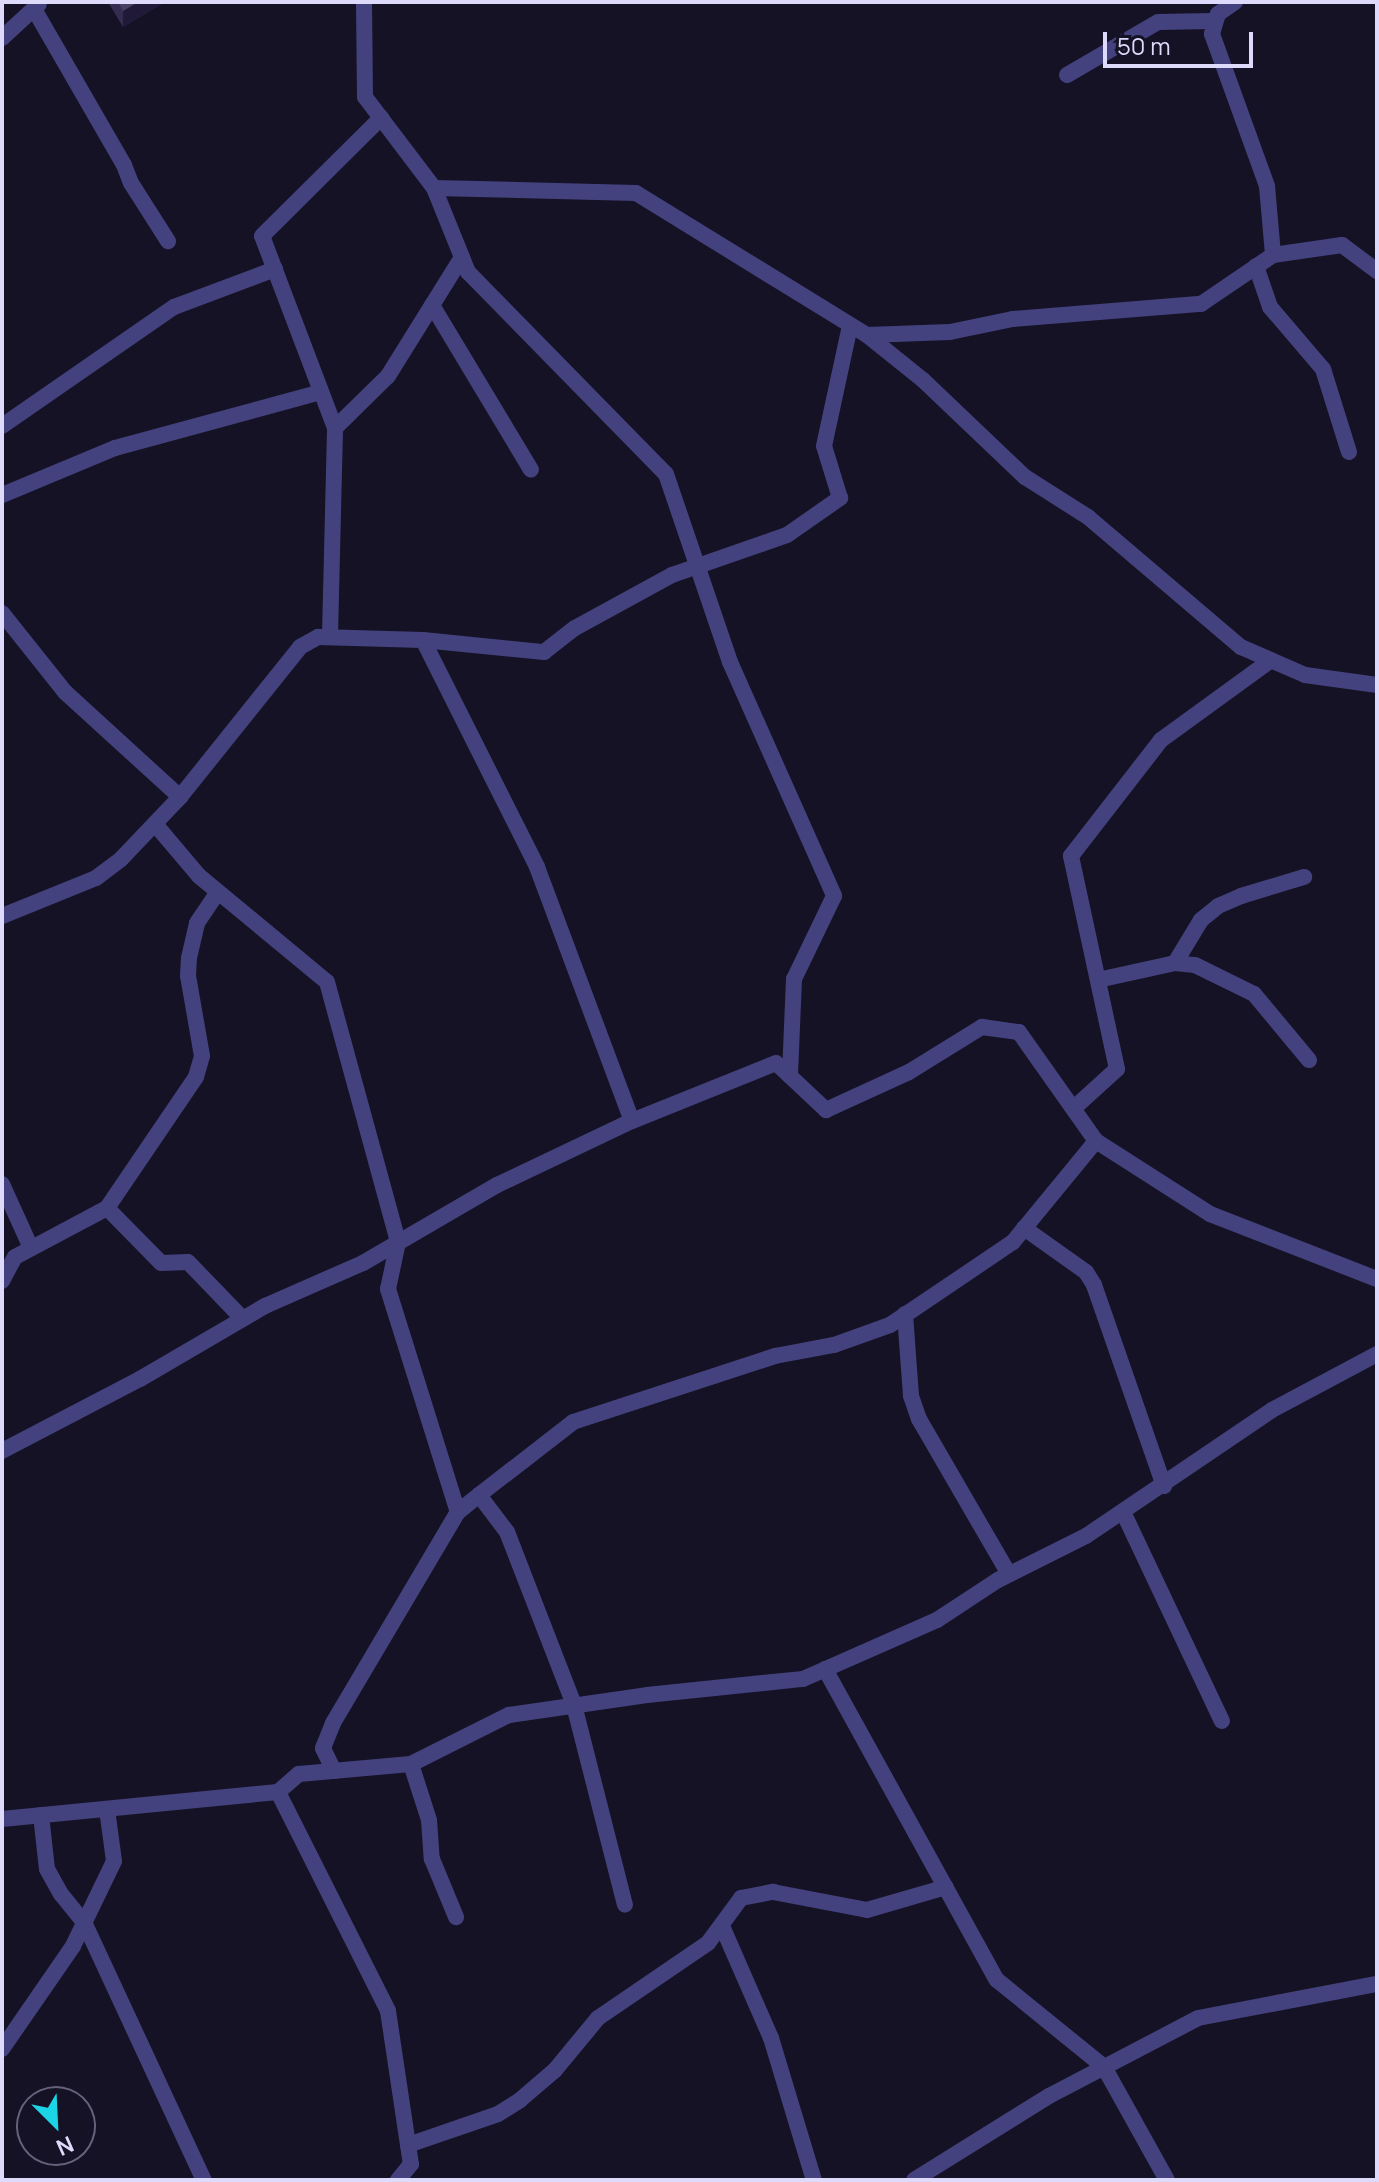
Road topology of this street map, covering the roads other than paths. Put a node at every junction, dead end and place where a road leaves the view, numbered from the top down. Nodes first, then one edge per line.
1 (364, 2) edge
2 (1235, 2) edge
3 (38, 6) edge
4 (1213, 21) junction
5 (2, 38) edge
6 (1067, 75) dead end
7 (381, 118) junction
8 (434, 188) junction
9 (168, 241) dead end
10 (1273, 255) junction
11 (462, 257) junction
12 (1256, 266) junction
13 (275, 269) junction
14 (1377, 271) edge
15 (432, 305) junction
16 (850, 326) junction
17 (867, 335) junction
18 (321, 392) junction
19 (2, 426) edge
20 (335, 428) junction
21 (1349, 452) dead end
22 (531, 470) dead end
23 (2, 495) edge
24 (695, 565) junction
25 (2, 613) edge
26 (9, 632) edge
27 (330, 635) junction
28 (423, 640) junction
29 (1271, 660) junction
30 (1377, 685) edge
31 (180, 797) junction
32 (155, 824) junction
33 (1304, 877) dead end
34 (218, 892) junction
35 (2, 916) edge
36 (1175, 963) junction
37 (1098, 980) junction
38 (1309, 1060) dead end
39 (790, 1076) junction
40 (1074, 1108) junction
41 (632, 1121) junction
42 (1096, 1141) junction
43 (2, 1184) edge
44 (107, 1208) junction
45 (1024, 1228) junction
46 (398, 1242) junction
47 (31, 1248) junction
48 (1377, 1279) edge
49 (2, 1281) edge
50 (905, 1314) junction
51 (243, 1319) junction
52 (1377, 1354) edge
53 (2, 1451) edge
54 (1164, 1486) junction
55 (479, 1495) junction
56 (458, 1512) junction
57 (1124, 1514) junction
58 (1009, 1574) junction
59 (825, 1669) junction
60 (574, 1705) junction
61 (1222, 1721) dead end
62 (411, 1764) junction
63 (334, 1771) junction
64 (278, 1792) junction
65 (107, 1809) junction
66 (41, 1815) junction
67 (2, 1819) edge
68 (946, 1887) junction
69 (625, 1905) dead end
70 (456, 1917) dead end
71 (84, 1922) junction
72 (722, 1926) junction
73 (1377, 1984) edge
74 (2, 2049) edge
75 (1104, 2067) junction
76 (408, 2145) junction
77 (932, 2176) edge
78 (204, 2180) edge
79 (398, 2180) edge
80 (814, 2180) edge
81 (914, 2180) edge
82 (1167, 2180) edge

1 - 7 street
2 - 4 street
3 - 5 street
3 - 9 street
4 - 6 street
4 - 10 street
7 - 8 street
7 - 13 street
8 - 11 street
8 - 16 street
10 - 12 street
10 - 14 street
11 - 15 street
11 - 24 street
12 - 17 street
12 - 21 street
13 - 18 street
13 - 19 street
15 - 20 street
15 - 22 street
16 - 17 street
16 - 24 street
17 - 29 street
18 - 20 street
18 - 23 street
20 - 27 street
24 - 28 street
24 - 39 street
25 - 26 street
26 - 31 street
27 - 28 street
27 - 31 street
28 - 41 street
29 - 30 street
29 - 37 street
31 - 32 street
32 - 34 street
32 - 35 street
33 - 36 street
34 - 44 street
34 - 46 street
36 - 37 street
36 - 38 street
37 - 40 street
39 - 40 street
39 - 41 street
40 - 42 street
41 - 46 street
42 - 45 street
42 - 48 street
43 - 47 street
44 - 47 street
44 - 51 street
45 - 50 street
45 - 54 street
46 - 51 street
46 - 56 street
47 - 49 street
50 - 55 street
50 - 58 street
51 - 53 street
52 - 54 street
54 - 57 street
55 - 56 street
55 - 60 street
56 - 63 street
57 - 58 street
57 - 61 street
58 - 59 street
59 - 60 street
59 - 68 street
60 - 62 street
60 - 69 street
62 - 63 street
62 - 70 street
63 - 64 street
64 - 65 street
64 - 76 street
65 - 66 street
65 - 71 street
66 - 67 street
66 - 71 street
68 - 72 street
68 - 75 street
71 - 74 street
71 - 78 street
72 - 76 street
72 - 80 street
73 - 75 street
75 - 77 street
75 - 82 street
76 - 79 street
77 - 81 street

